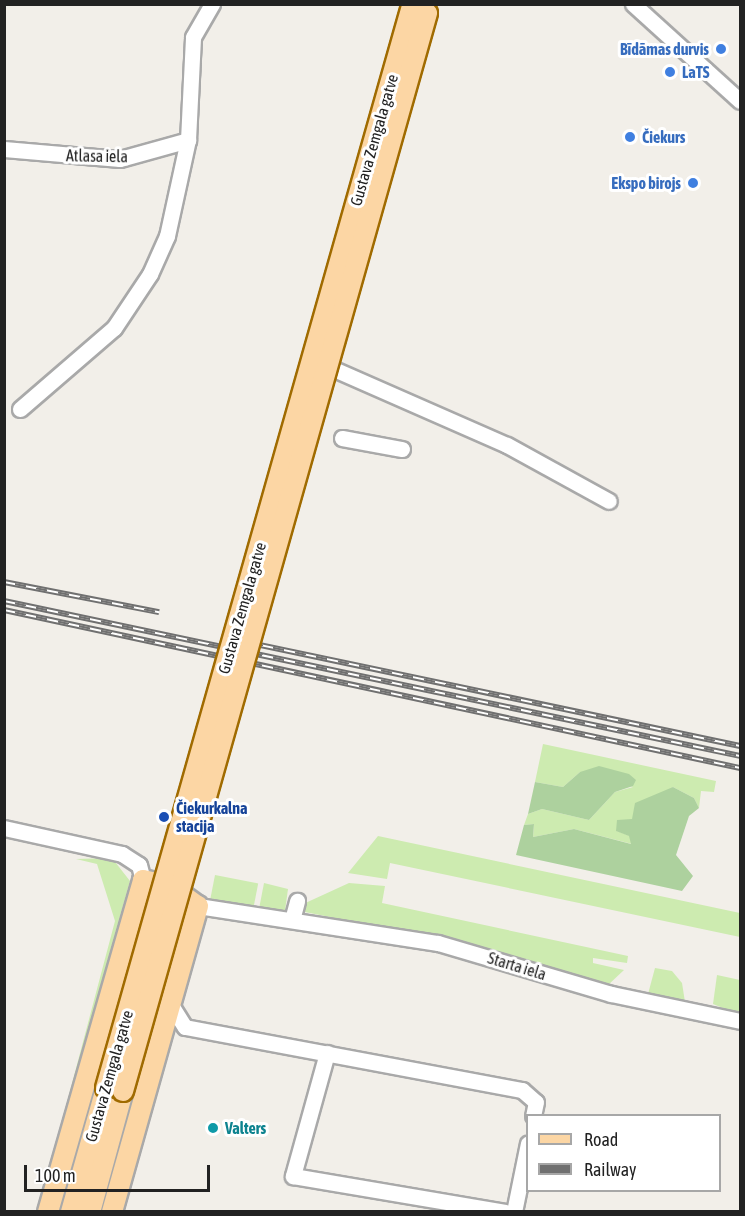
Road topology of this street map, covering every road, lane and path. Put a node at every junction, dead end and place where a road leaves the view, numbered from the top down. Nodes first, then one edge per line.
1 (212, 4) edge
2 (633, 4) edge
3 (421, 6) edge
4 (741, 101) edge
5 (188, 140) junction
6 (4, 149) edge
7 (305, 358) dead end
8 (20, 409) dead end
9 (342, 438) dead end
10 (402, 449) dead end
11 (609, 501) dead end
12 (4, 828) edge
13 (142, 880) junction
14 (297, 901) dead end
15 (198, 906) junction
16 (292, 920) junction
17 (171, 1005) junction
18 (741, 1021) edge
19 (185, 1027) junction
20 (161, 1046) junction
21 (327, 1053) junction
22 (115, 1089) junction
23 (533, 1114) edge
24 (526, 1153) edge
25 (48, 1212) edge
26 (71, 1212) edge
27 (90, 1212) edge
28 (112, 1212) edge
29 (505, 1212) edge
30 (514, 1212) edge

1 - 5 street
2 - 4 street
3 - 22 main road, Gustava Zemgala gatve, bridge
5 - 6 street, Atlasa iela
5 - 8 street
7 - 11 street
9 - 10 street
12 - 13 street
13 - 15 main road
13 - 25 main road
14 - 16 street
15 - 16 street, Starta iela
15 - 17 main road
16 - 18 street, Starta iela
17 - 19 street
17 - 20 main road
19 - 20 street
19 - 21 street
20 - 28 main road
21 - 23 street
21 - 29 street
22 - 26 main road, Gustava Zemgala gatve
22 - 27 main road, Gustava Zemgala gatve
24 - 30 street

